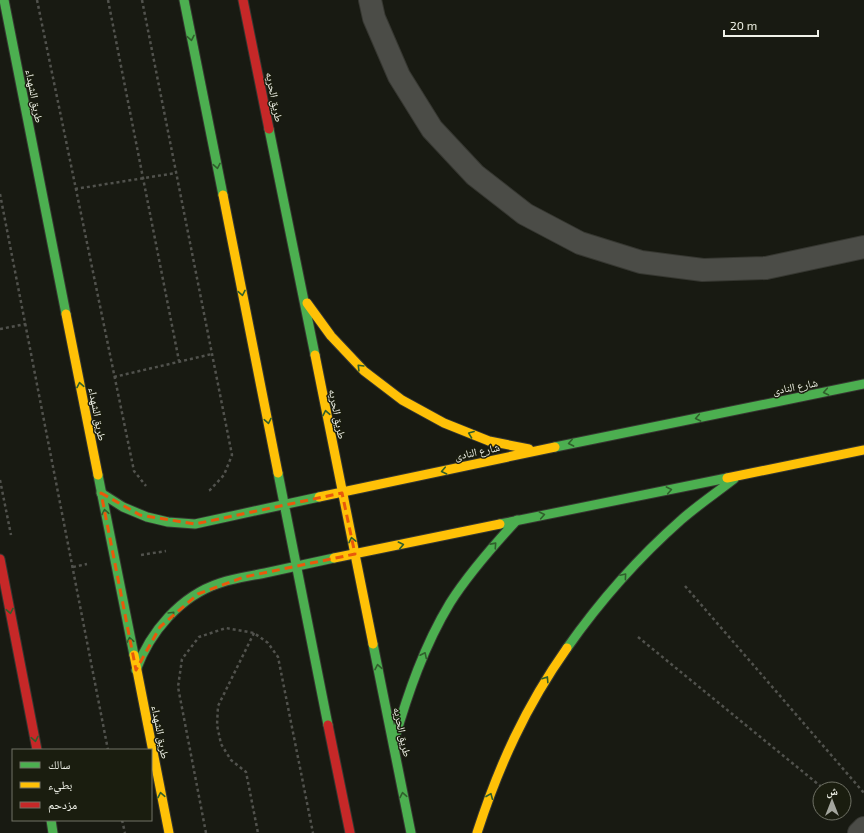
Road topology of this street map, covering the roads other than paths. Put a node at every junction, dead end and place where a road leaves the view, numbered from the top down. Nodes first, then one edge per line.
1 (4, 0) edge
2 (184, 0) edge
3 (244, 0) edge
4 (370, 0) edge
5 (864, 247) edge
6 (303, 297) junction
7 (864, 384) edge
8 (536, 450) junction
9 (864, 450) edge
10 (738, 476) junction
11 (101, 493) junction
12 (342, 493) junction
13 (284, 505) junction
14 (517, 520) junction
15 (355, 554) junction
16 (0, 559) edge
17 (297, 566) junction
18 (136, 670) junction
19 (394, 744) junction
20 (37, 749) edge
21 (152, 749) edge
22 (152, 752) edge
23 (51, 821) edge
24 (864, 828) edge
25 (53, 833) edge
26 (168, 833) edge
27 (350, 833) edge
28 (411, 833) edge
29 (477, 833) edge
30 (859, 833) edge

11 -> 1 street, طريق الشهداء
2 -> 13 street
3 - 6 street, طريق الحريه
4 - 5 street
8 -> 6 street
12 -> 6 street, طريق الحريه
7 -> 8 street, شارع النادى
8 -> 12 street, شارع النادى
9 - 10 street
14 -> 10 street
29 -> 10 street
11 - 13 street, شارع النادى
18 -> 11 street, طريق الشهداء
12 - 13 street, شارع النادى
15 -> 12 street, طريق الحريه
13 - 17 street
15 -> 14 street
19 -> 14 street
15 - 17 street
19 -> 15 street, طريق الحريه
16 -> 20 street
18 -> 17 street
17 - 27 street
21 -> 18 street, طريق الشهداء
28 -> 19 street, طريق الحريه
26 -> 22 street, طريق الشهداء
23 - 25 street
24 - 30 street

